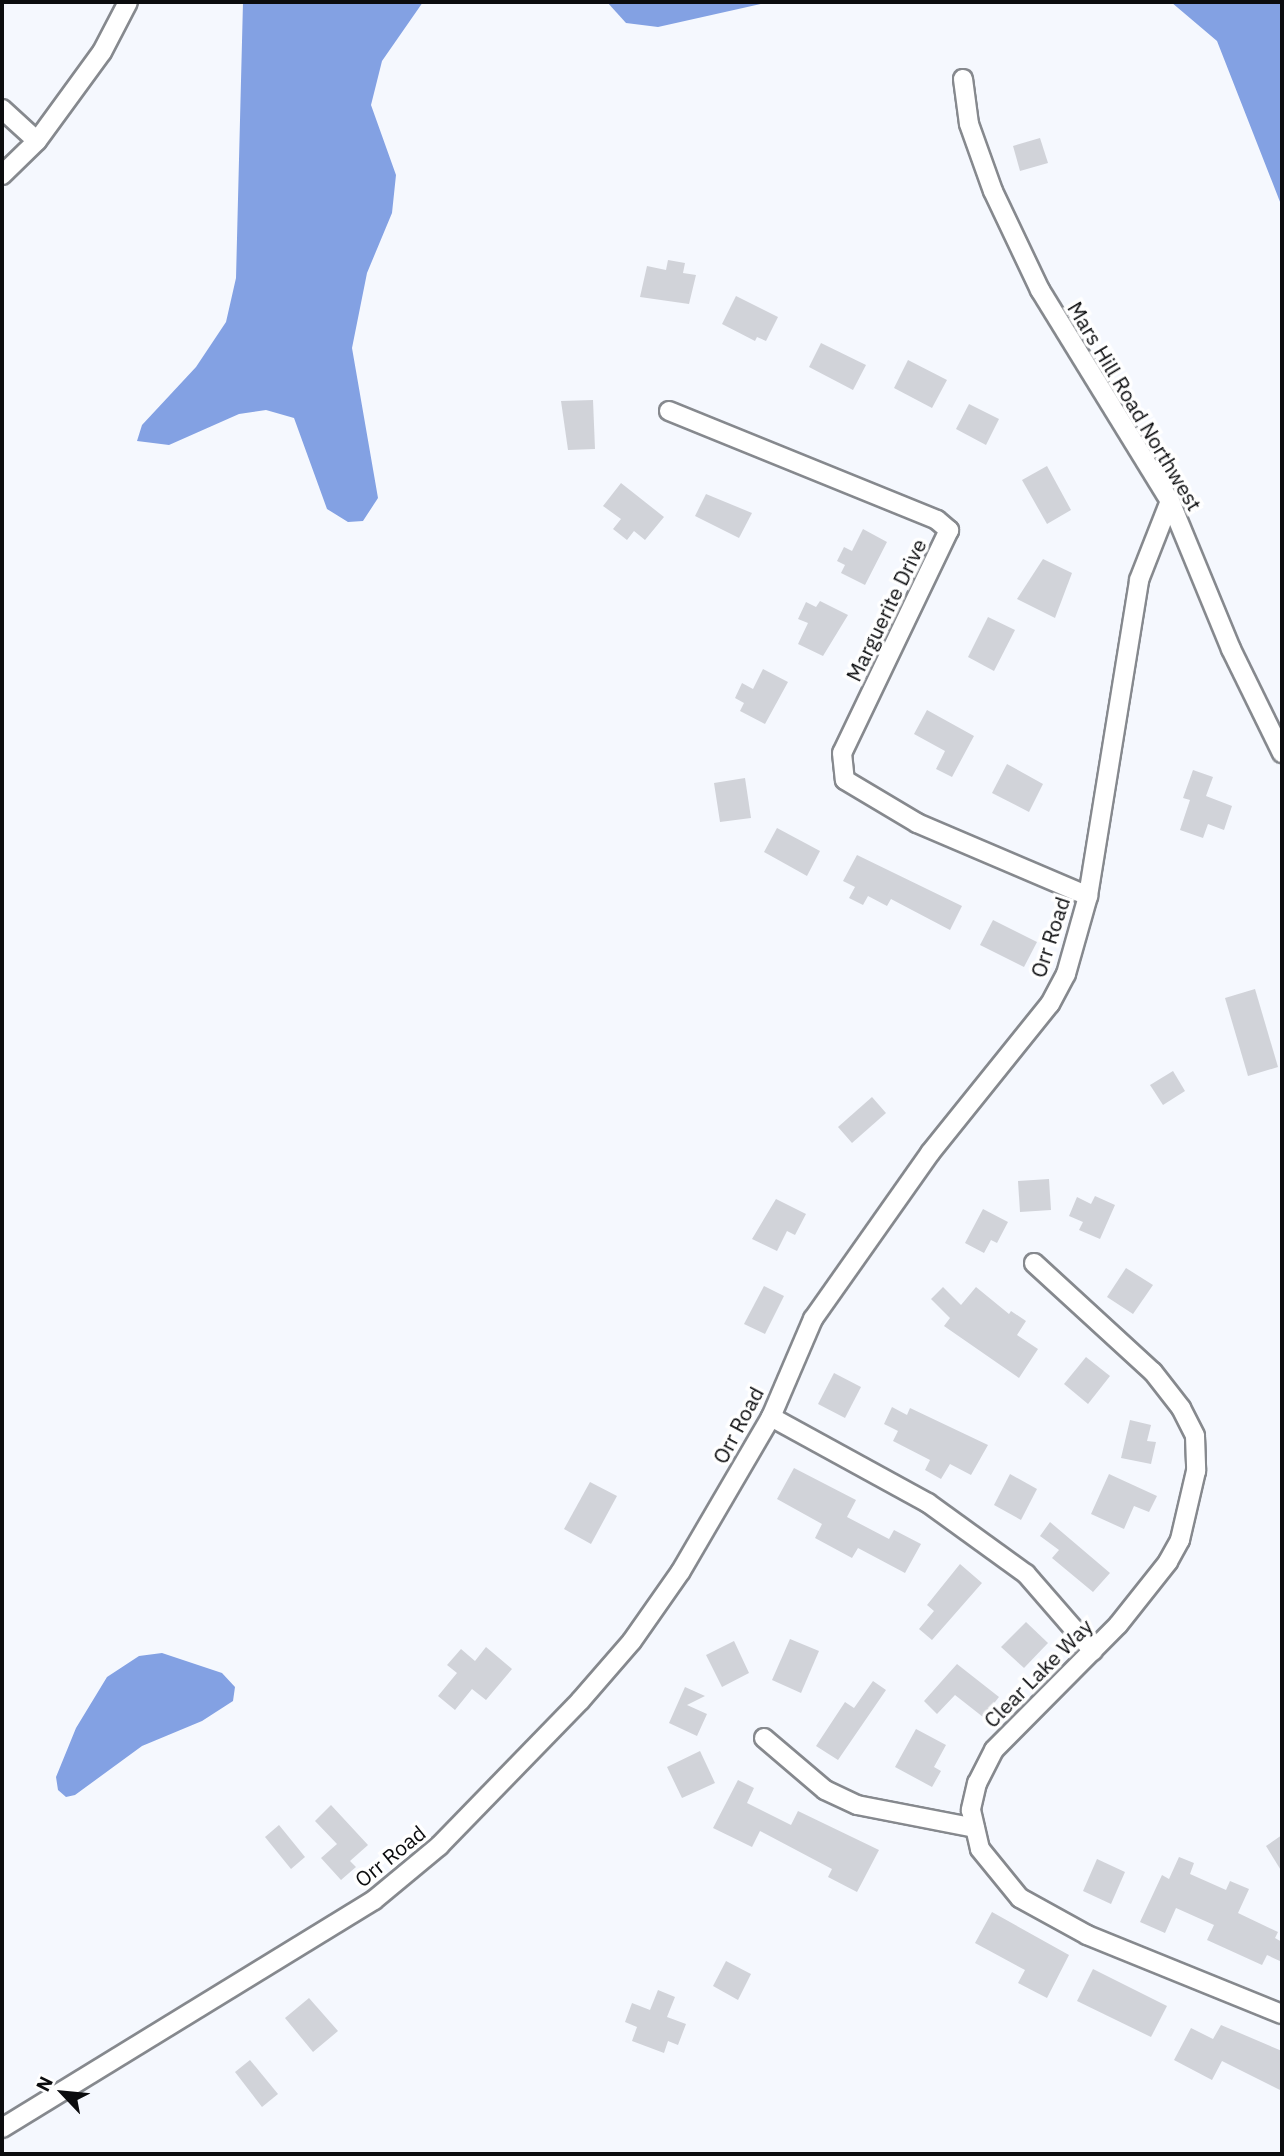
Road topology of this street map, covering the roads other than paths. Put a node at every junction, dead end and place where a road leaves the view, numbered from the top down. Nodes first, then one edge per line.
1 (128, 2) edge
2 (963, 79) dead end
3 (2, 109) edge
4 (37, 141) junction
5 (2, 175) edge
6 (669, 411) dead end
7 (1170, 501) junction
8 (1282, 753) edge
9 (1088, 896) junction
10 (1034, 1263) dead end
11 (771, 1417) junction
12 (1093, 1651) junction
13 (764, 1738) dead end
14 (975, 1828) junction
15 (1282, 2014) edge
16 (2, 2128) edge

1 - 4 street
2 - 7 street, Mars Hill Road Northwest
3 - 4 street
4 - 5 street
6 - 9 street, Marguerite Drive
7 - 8 street, Mars Hill Road Northwest
7 - 9 street, Orr Road
9 - 11 street, Orr Road
10 - 12 street, Clear Lake Way
11 - 12 street
11 - 16 street, Orr Road
12 - 14 street, Clear Lake Way
13 - 14 street
14 - 15 street, Clear Lake Way

